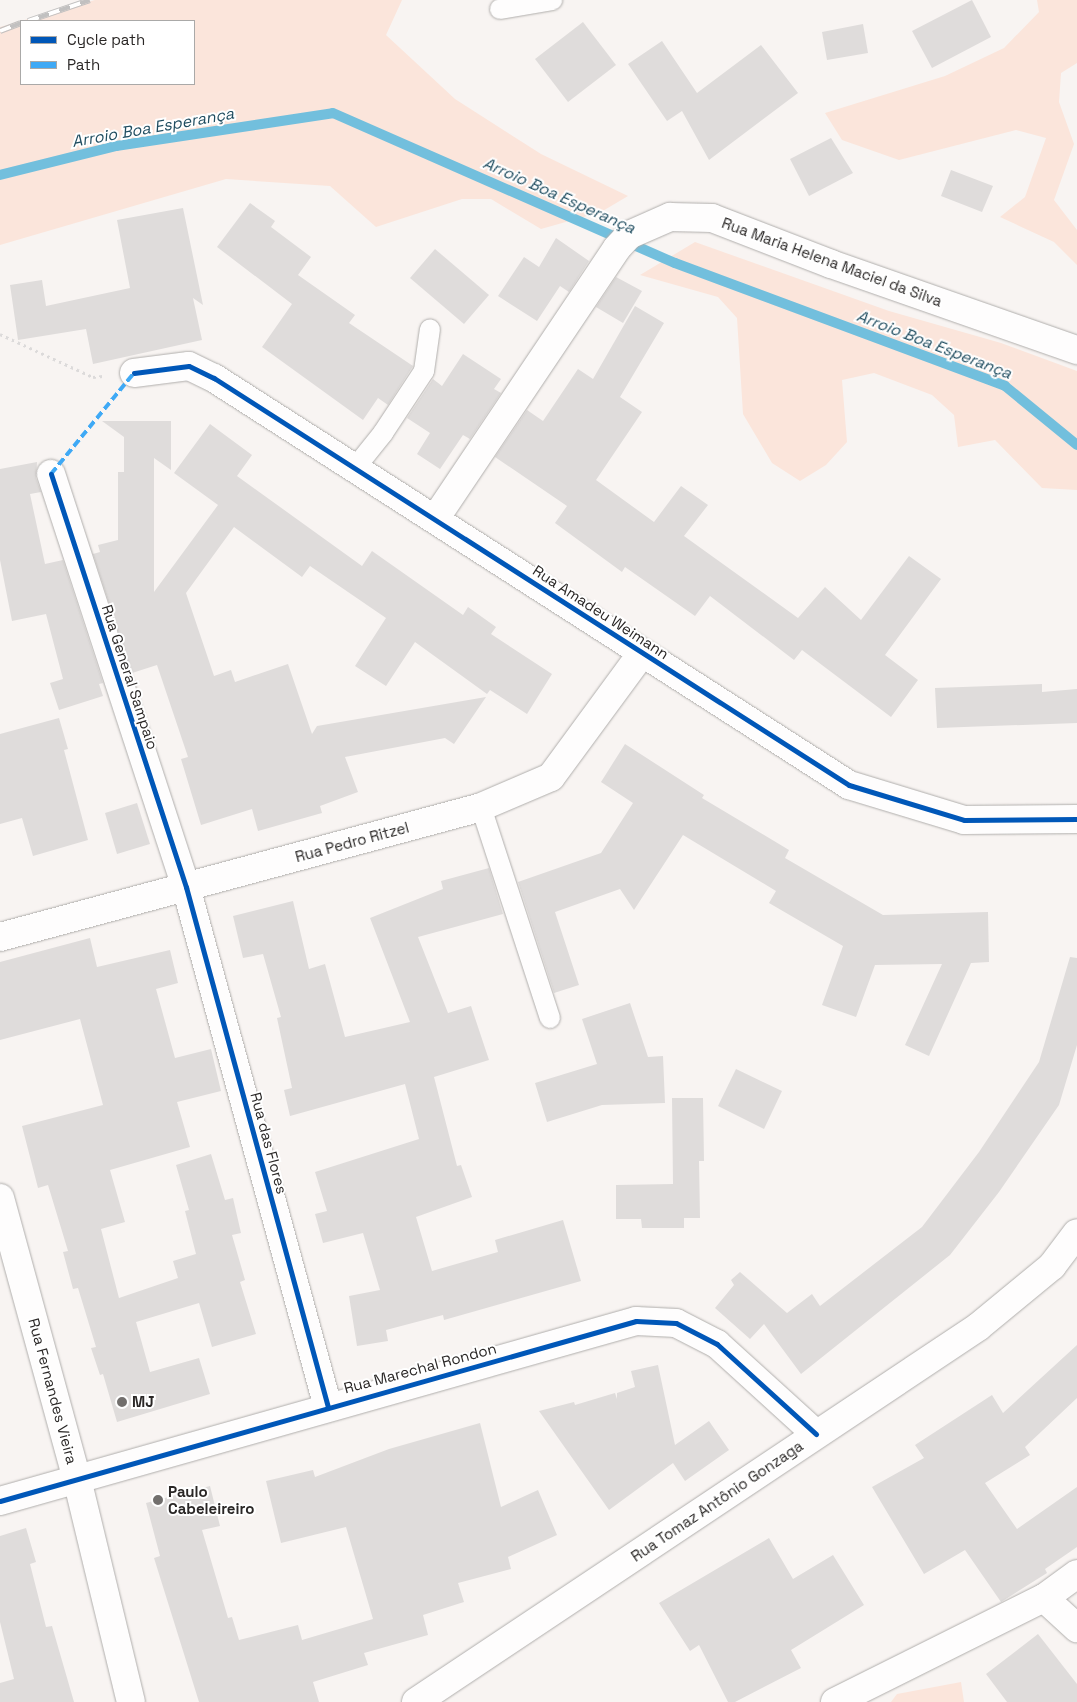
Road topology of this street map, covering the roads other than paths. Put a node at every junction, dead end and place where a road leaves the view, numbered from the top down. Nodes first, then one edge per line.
1 (552, 0) edge
2 (500, 9) dead end
3 (430, 329) dead end
4 (1077, 350) edge
5 (134, 373) road end
6 (355, 468) junction
7 (51, 474) dead end
8 (435, 520) junction
9 (642, 653) junction
10 (481, 807) junction
11 (1077, 819) edge
12 (186, 887) junction
13 (0, 937) edge
14 (550, 1018) dead end
15 (0, 1198) edge
16 (1077, 1233) edge
17 (328, 1407) junction
18 (816, 1434) junction
19 (77, 1479) junction
20 (0, 1501) edge
21 (1077, 1574) edge
22 (1044, 1598) junction
23 (1077, 1628) edge
24 (131, 1702) edge
25 (416, 1702) edge
26 (835, 1702) edge

1 - 2 lane
3 - 6 lane
4 - 8 street, Rua Maria Helena Maciel da Silva
5 - 6 street, Rua Amadeu Weimann
6 - 8 street, Rua Amadeu Weimann
7 - 12 street, Rua General Sampaio
8 - 9 street, Rua Amadeu Weimann
9 - 10 street, Rua Pedro Ritzel
9 - 11 street, Rua Amadeu Weimann
10 - 12 street, Rua Pedro Ritzel
10 - 14 lane
12 - 13 street, Rua Pedro Ritzel
12 - 17 street, Rua das Flores
15 - 19 street, Rua Fernandes Vieira
16 - 18 street, Rua Tomaz Antônio Gonzaga
17 - 18 street, Rua Marechal Rondon
17 - 19 street, Rua Marechal Rondon
18 - 25 street, Rua Tomaz Antônio Gonzaga
19 - 20 street, Rua Marechal Rondon
19 - 24 street, Rua Fernandes Vieira
21 - 22 street
22 - 23 street
22 - 26 street

